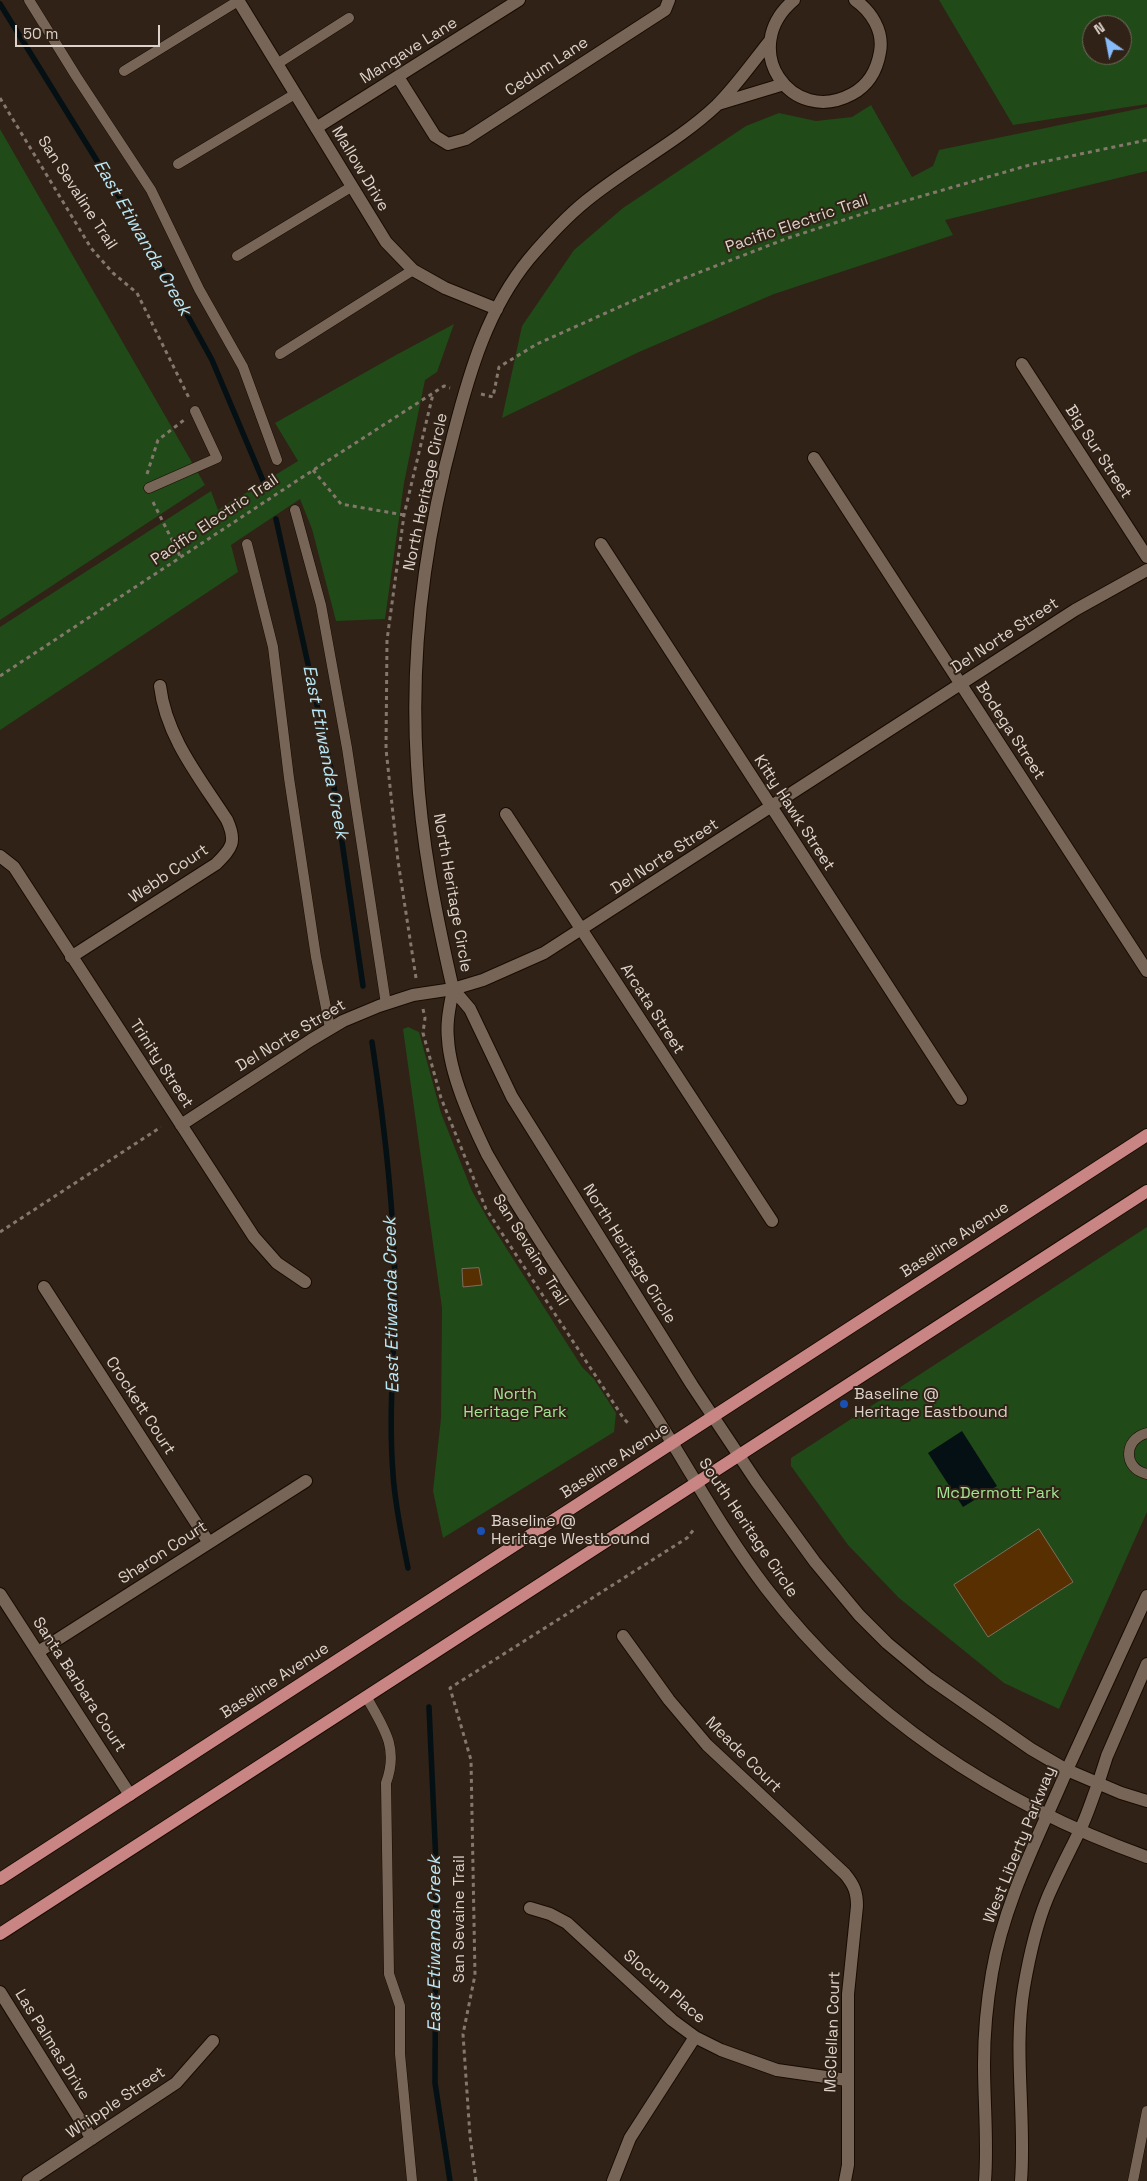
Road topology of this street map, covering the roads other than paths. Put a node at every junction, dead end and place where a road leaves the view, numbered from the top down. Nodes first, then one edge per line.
1 (30, 0) edge
2 (238, 0) edge
3 (519, 0) edge
4 (668, 0) edge
5 (855, 0) edge
6 (788, 3) edge
7 (349, 18) dead end
8 (769, 42) junction
9 (277, 64) junction
10 (124, 71) dead end
11 (398, 77) junction
12 (784, 84) junction
13 (295, 94) junction
14 (718, 104) junction
15 (316, 128) junction
16 (178, 164) dead end
17 (351, 187) junction
18 (237, 256) dead end
19 (413, 270) junction
20 (497, 309) junction
21 (280, 354) dead end
22 (1022, 364) dead end
23 (195, 411) road end
24 (814, 458) dead end
25 (277, 460) dead end
26 (149, 488) dead end
27 (295, 510) dead end
28 (247, 544) dead end
29 (601, 544) dead end
30 (1147, 557) edge
31 (1147, 570) edge
32 (960, 684) junction
33 (160, 686) dead end
34 (771, 807) junction
35 (506, 814) dead end
36 (0, 856) edge
37 (582, 930) junction
38 (71, 957) junction
39 (1147, 972) edge
40 (453, 989) junction
41 (383, 1005) junction
42 (330, 1028) junction
43 (961, 1100) dead end
44 (181, 1125) junction
45 (1147, 1135) edge
46 (1147, 1191) edge
47 (772, 1221) dead end
48 (305, 1282) dead end
49 (44, 1287) dead end
50 (713, 1416) junction
51 (1147, 1433) edge
52 (673, 1442) junction
53 (739, 1456) junction
54 (1147, 1474) edge
55 (306, 1481) dead end
56 (698, 1483) junction
57 (209, 1543) junction
58 (0, 1594) edge
59 (1147, 1596) edge
60 (623, 1636) dead end
61 (38, 1652) junction
62 (1147, 1664) edge
63 (367, 1698) junction
64 (1067, 1770) junction
65 (1098, 1784) junction
66 (130, 1795) junction
67 (1147, 1801) edge
68 (1047, 1816) junction
69 (1080, 1830) junction
70 (1147, 1856) edge
71 (0, 1878) edge
72 (854, 1885) joint
73 (530, 1908) dead end
74 (0, 1934) edge
75 (0, 1992) edge
76 (695, 2037) junction
77 (213, 2041) dead end
78 (847, 2080) junction
79 (1147, 2111) edge
80 (92, 2139) junction
81 (28, 2181) edge
82 (412, 2181) edge
83 (613, 2181) edge
84 (845, 2181) edge
85 (985, 2181) edge
86 (1021, 2181) edge
87 (1132, 2181) edge

1 - 25 lane
2 - 9 street, Mallow Drive
2 - 10 lane
3 - 11 street, Mangave Lane
4 - 11 street, Cedum Lane
5 - 12 street
6 - 8 street
7 - 9 lane
8 - 12 street
8 - 14 street
9 - 13 street, Mallow Drive
11 - 15 street, Mangave Lane
12 - 14 street
13 - 15 street, Mallow Drive
13 - 16 lane
14 - 20 street, North Heritage Circle
15 - 17 street, Mallow Drive
17 - 18 lane
17 - 19 street, Mallow Drive
19 - 20 street, Mallow Drive
19 - 21 lane
20 - 40 street, North Heritage Circle
22 - 30 street, Big Sur Street
23 - 26 lane
24 - 32 street, Bodega Street
27 - 41 lane
28 - 42 lane
29 - 34 street, Kitty Hawk Street
31 - 32 street, Del Norte Street
32 - 34 street, Del Norte Street
32 - 39 street, Bodega Street
33 - 38 street, Webb Court
34 - 37 street, Del Norte Street
34 - 43 street, Kitty Hawk Street
35 - 37 street, Arcata Street
36 - 38 street, Trinity Street
37 - 40 street, Del Norte Street
37 - 47 street, Arcata Street
38 - 44 street, Trinity Street
40 - 41 street, Del Norte Street
40 - 50 street, North Heritage Circle
40 - 52 street, North Heritage Circle
41 - 42 street, Del Norte Street
42 - 44 street, Del Norte Street
44 - 48 street, Trinity Street
45 - 50 main road, Baseline Avenue
46 - 53 main road
49 - 57 street, Crockett Court
50 - 52 main road, Baseline Avenue
50 - 53 street, North Heritage Circle
51 - 54 lane
52 - 56 street, South Heritage Circle
52 - 66 main road, Baseline Avenue
53 - 56 main road
53 - 64 street, South Heritage Circle
55 - 57 street, Sharon Court
56 - 63 main road
56 - 68 street, South Heritage Circle
57 - 61 street, Sharon Court
58 - 61 street, Santa Barbara Court
59 - 64 street, West Liberty Parkway
60 - 72 street, Meade Court
61 - 66 street, Santa Barbara Court
62 - 65 street
63 - 74 main road
63 - 82 lane
64 - 65 street, South Heritage Circle
64 - 68 street, West Liberty Parkway
65 - 67 street, South Heritage Circle
65 - 69 street
66 - 71 main road, Baseline Avenue
68 - 69 street, South Heritage Circle
68 - 85 street, West Liberty Parkway
69 - 70 street, South Heritage Circle
69 - 86 street
72 - 78 street, McClellan Court
73 - 76 street, Slocum Place
75 - 80 street, Las Palmas Drive
76 - 78 street, Slocum Place
76 - 83 street
77 - 80 street, Whipple Street
78 - 84 street, McClellan Court
79 - 87 lane
80 - 81 street, Whipple Street

